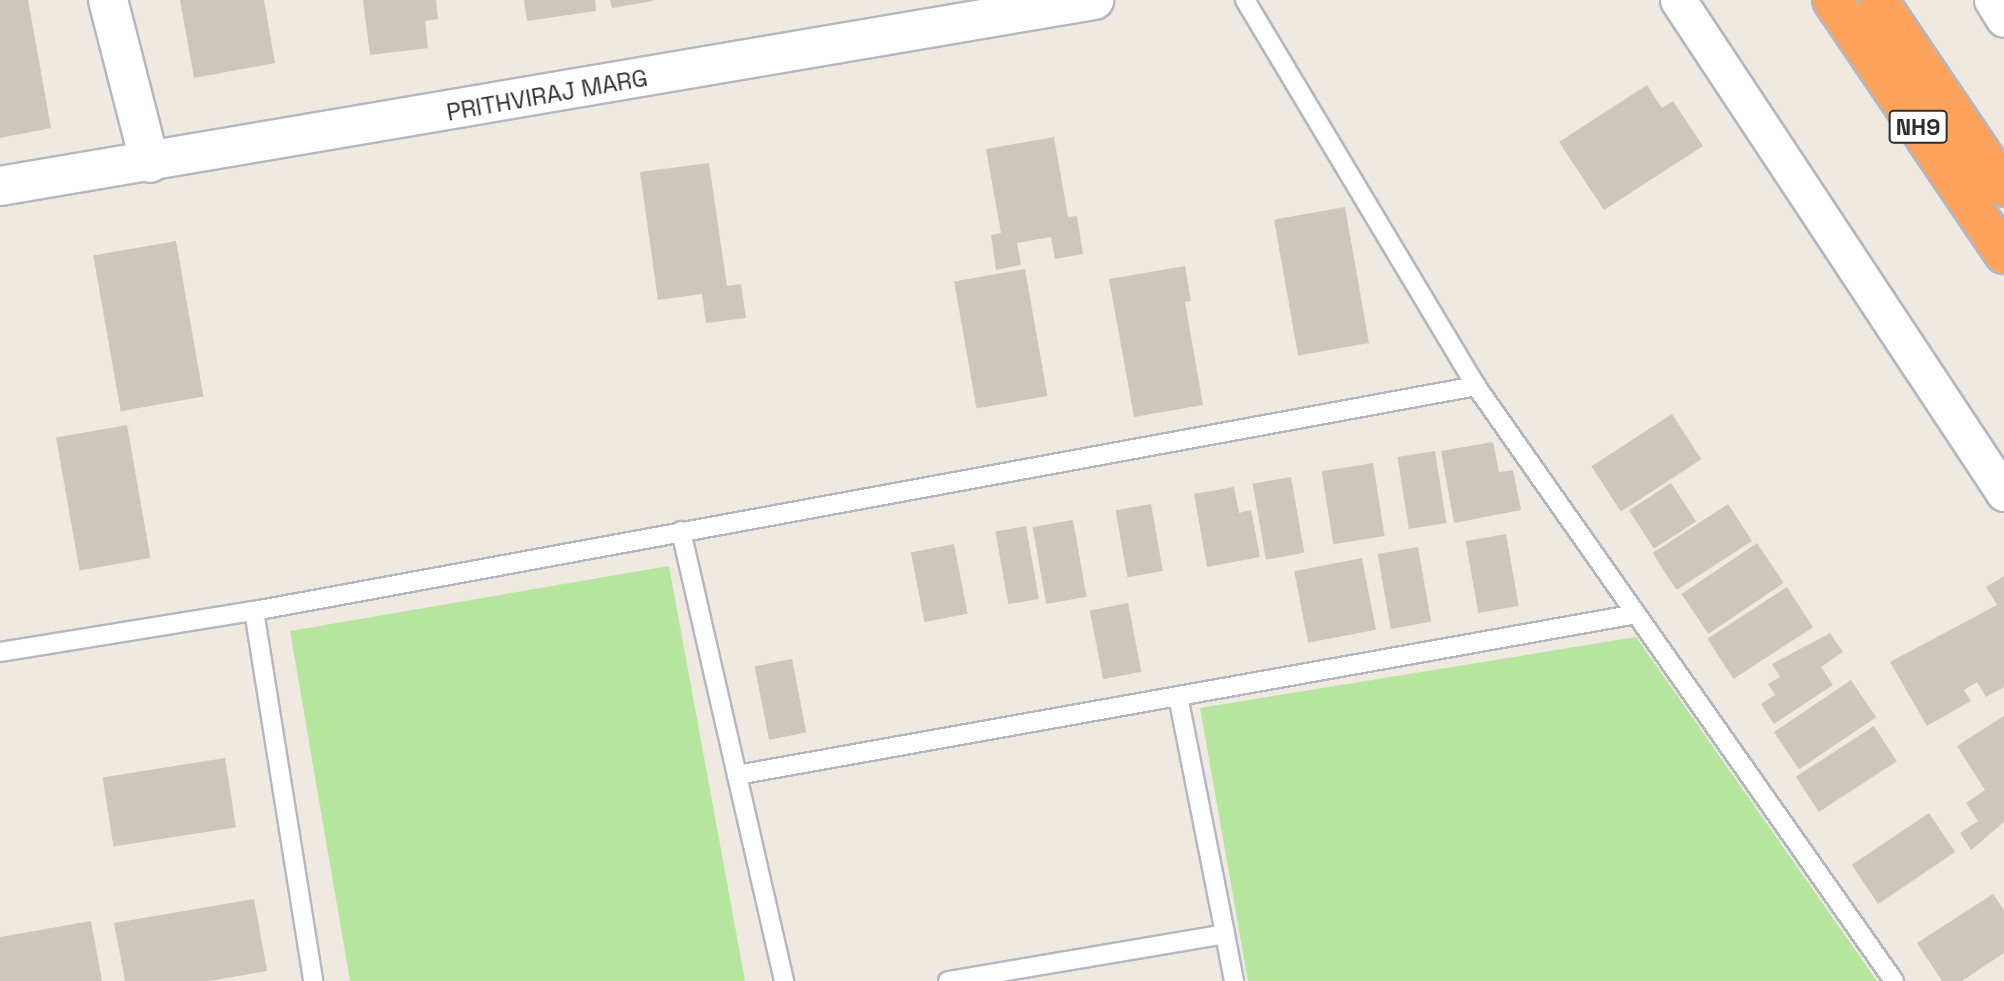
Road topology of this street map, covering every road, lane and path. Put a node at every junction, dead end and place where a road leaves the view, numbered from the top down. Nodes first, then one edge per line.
1 (108, 0) edge
2 (1094, 0) edge
3 (1245, 0) edge
4 (1678, 0) edge
5 (1832, 0) edge
6 (1878, 0) edge
7 (1992, 0) edge
8 (2004, 19) edge
9 (150, 163) junction
10 (0, 186) edge
11 (2004, 187) edge
12 (2004, 254) edge
13 (1476, 386) junction
14 (2004, 493) edge
15 (681, 531) junction
16 (254, 611) junction
17 (1636, 614) junction
18 (0, 652) edge
19 (1178, 696) junction
20 (737, 775) junction
21 (1225, 934) junction
22 (313, 981) edge
23 (784, 981) edge
24 (948, 981) edge
25 (1234, 981) edge
26 (1894, 981) edge

1 - 9 street
2 - 9 street, PRITHVIRAJ MARG
3 - 13 lane
4 - 14 street
5 - 12 highway, NH9
6 - 11 highway, NH9
7 - 8 street
9 - 10 street, PRITHVIRAJ MARG
13 - 15 lane
13 - 17 lane
15 - 16 lane
15 - 20 lane
16 - 18 lane
16 - 22 lane
17 - 19 lane
17 - 26 lane
19 - 20 lane
19 - 21 lane
20 - 23 lane
21 - 24 lane
21 - 25 lane

